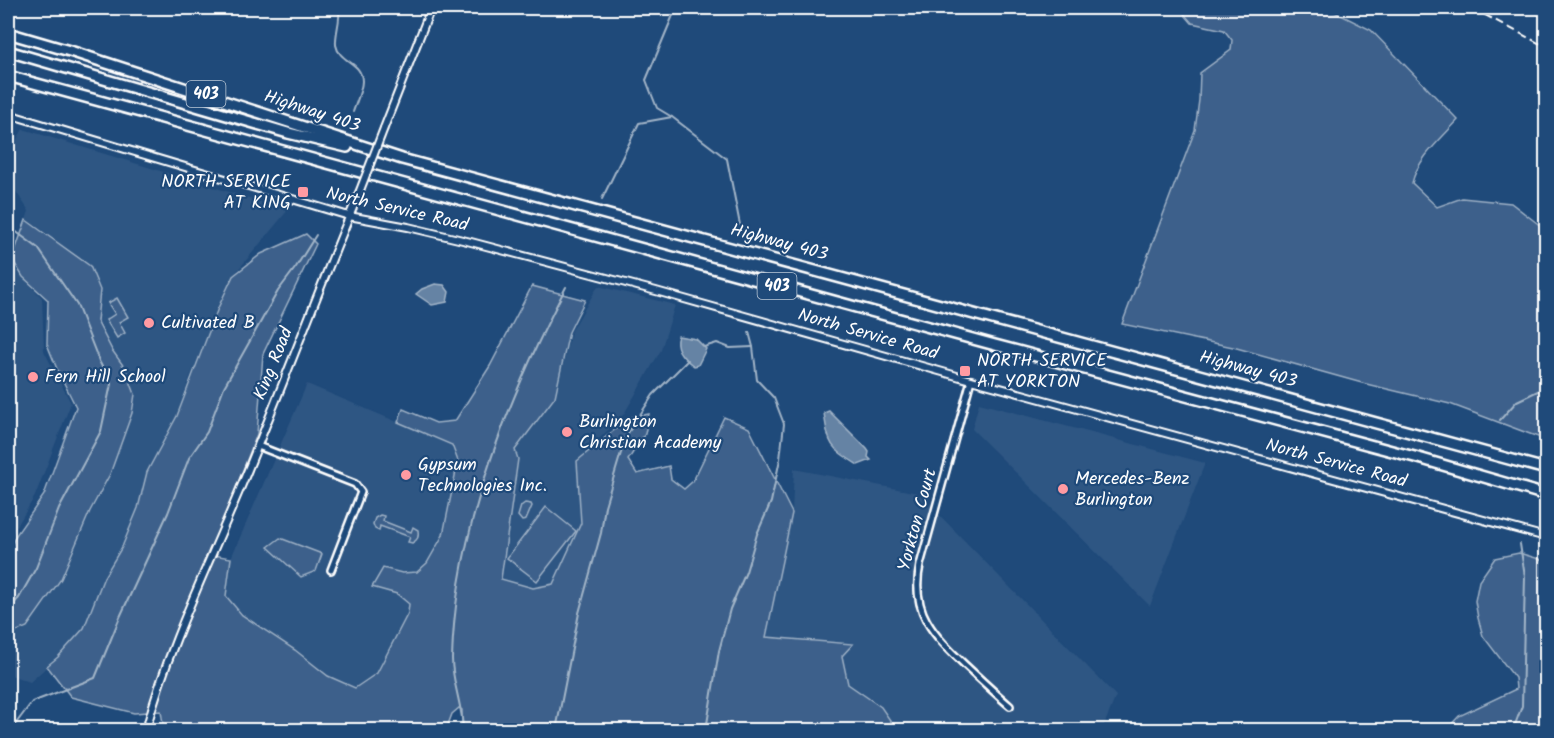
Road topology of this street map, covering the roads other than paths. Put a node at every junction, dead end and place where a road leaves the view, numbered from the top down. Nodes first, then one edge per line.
1 (430, 8) edge
2 (8, 33) edge
3 (8, 51) edge
4 (8, 76) edge
5 (8, 114) edge
6 (402, 159) junction
7 (349, 216) junction
8 (971, 380) junction
9 (258, 446) junction
10 (1546, 469) edge
11 (1546, 495) edge
12 (1546, 537) edge
13 (331, 570) dead end
14 (1010, 706) dead end
15 (146, 730) edge

1 - 7 street, King Road, bridge
2 - 6 highway, Highway 403 / 403
3 - 6 highway
4 - 11 highway, 403
5 - 7 street, North Service Road
6 - 10 highway, Highway 403 / 403
7 - 8 street, North Service Road
7 - 9 street, King Road
8 - 12 street, North Service Road
8 - 14 street, Yorkton Court
9 - 13 street
9 - 15 street, King Road

